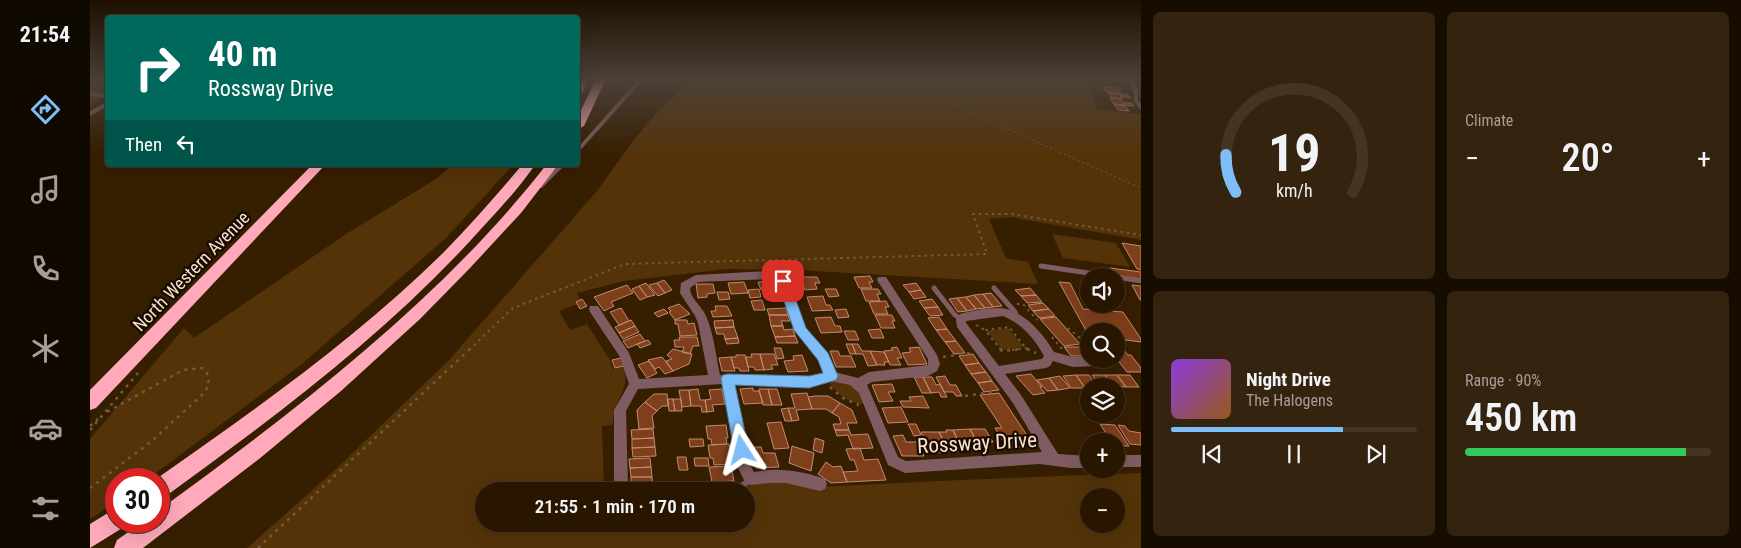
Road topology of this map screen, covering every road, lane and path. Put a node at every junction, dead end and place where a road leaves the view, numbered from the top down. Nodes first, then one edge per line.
1 (105, 105) edge
2 (588, 105) edge
3 (619, 105) edge
4 (950, 105) edge
5 (90, 114) edge
6 (580, 122) edge
7 (580, 148) edge
8 (317, 167) edge
9 (527, 167) edge
10 (550, 167) edge
11 (560, 167) edge
12 (1141, 188) edge
13 (518, 208) junction
14 (1042, 266) dead end
15 (1080, 272) edge
16 (1125, 278) edge
17 (882, 280) dead end
18 (1141, 281) edge
19 (934, 288) dead end
20 (994, 288) dead end
21 (594, 309) dead end
22 (1017, 317) junction
23 (961, 319) junction
24 (1068, 328) dead end
25 (1080, 338) edge
26 (1026, 348) joint
27 (982, 352) junction
28 (1050, 356) junction
29 (933, 358) junction
30 (1080, 362) edge
31 (996, 370) junction
32 (828, 377) junction
33 (721, 380) junction
34 (635, 384) junction
35 (859, 384) junction
36 (1010, 390) junction
37 (965, 396) dead end
38 (90, 402) edge
39 (872, 409) junction
40 (90, 426) edge
41 (1054, 460) junction
42 (1080, 461) edge
43 (1125, 461) edge
44 (1141, 461) edge
45 (751, 480) junction
46 (170, 481) edge
47 (621, 482) edge
48 (748, 482) edge
49 (820, 484) dead end
50 (90, 488) edge
51 (105, 527) edge
52 (90, 537) edge
53 (125, 548) edge

1 - 5 street
2 - 6 highway
3 - 7 lane
4 - 12 path
8 - 38 highway, North Western Avenue
9 - 46 highway
10 - 13 highway
11 - 13 lane
13 - 53 highway
14 - 15 lane
16 - 18 lane
17 - 29 street
19 - 23 lane
20 - 22 lane
21 - 34 street
22 - 23 street
22 - 28 street
23 - 27 street
24 - 25 path
26 - 26 path
27 - 29 path
27 - 31 street
28 - 30 street
28 - 31 street
29 - 35 street
31 - 36 street
32 - 33 street
32 - 33 street
32 - 35 street
32 - 39 path
33 - 34 street
33 - 45 street
34 - 47 street
35 - 39 street, Rossway Drive
36 - 37 path
36 - 41 street
39 - 41 street, Rossway Drive
40 - 50 path
41 - 42 street, Rossway Drive
43 - 44 street
45 - 48 lane
45 - 49 street
51 - 52 highway

